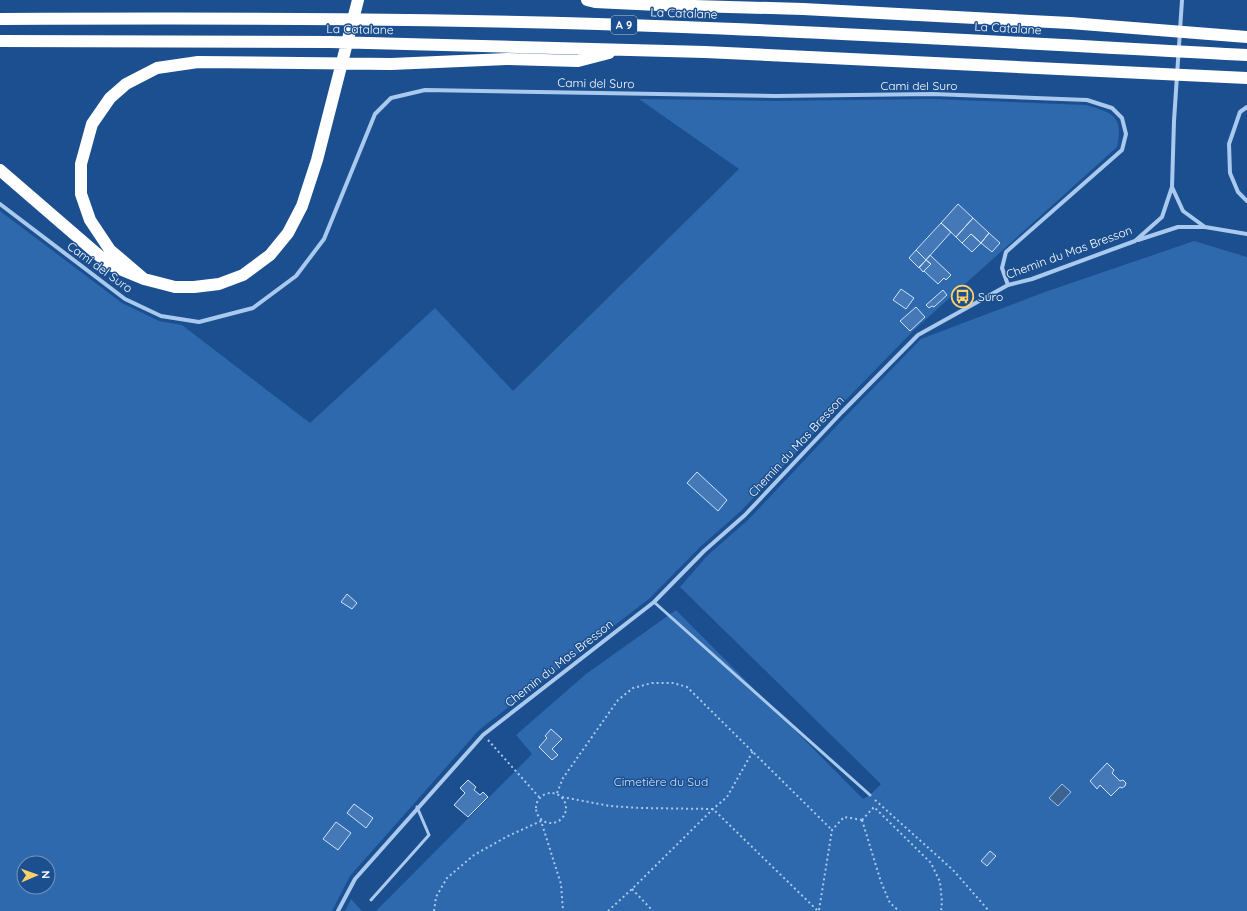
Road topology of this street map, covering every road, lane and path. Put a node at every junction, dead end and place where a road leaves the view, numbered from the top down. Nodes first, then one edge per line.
1 (358, 0) edge
2 (587, 0) edge
3 (1182, 2) edge
4 (0, 19) edge
5 (1247, 37) edge
6 (0, 41) edge
7 (621, 49) junction
8 (1247, 55) edge
9 (1247, 78) edge
10 (1247, 107) edge
11 (0, 170) edge
12 (1172, 187) junction
13 (1247, 200) edge
14 (0, 204) edge
15 (1205, 228) junction
16 (1247, 234) edge
17 (1135, 241) junction
18 (144, 279) junction
19 (1008, 285) junction
20 (654, 602) junction
21 (483, 734) junction
22 (752, 751) junction
23 (556, 793) junction
24 (870, 795) joint
25 (562, 797) junction
26 (539, 798) junction
27 (417, 807) junction
28 (713, 809) junction
29 (862, 820) junction
30 (541, 821) junction
31 (832, 830) junction
32 (632, 889) junction
33 (370, 900) dead end
34 (338, 911) edge
35 (434, 911) edge
36 (563, 911) edge
37 (608, 911) edge
38 (653, 911) edge
39 (818, 911) edge
40 (899, 911) edge
41 (941, 911) edge
42 (989, 911) edge

1 - 18 highway
2 - 5 highway
3 - 12 street, Chemin du Mas Bresson
4 - 8 highway, La Catalane / A 9
6 - 7 highway, La Catalane / A 9
7 - 9 highway, La Catalane / A 9
7 - 18 highway
10 - 13 street
11 - 18 highway
12 - 15 street
12 - 17 street, Chemin du Mas Bresson
14 - 19 street, Cami del Suro
15 - 16 street
15 - 17 street
17 - 19 street, Chemin du Mas Bresson
19 - 20 street, Chemin du Mas Bresson
20 - 21 street, Chemin du Mas Bresson
20 - 24 lane
21 - 26 path
21 - 27 street, Chemin du Mas Bresson
22 - 23 path
22 - 28 path
22 - 31 path
23 - 25 path
23 - 26 path
24 - 42 path
25 - 28 path
25 - 30 path
26 - 30 path
27 - 33 lane
27 - 34 street, Chemin du Mas Bresson
28 - 32 path
28 - 39 path
29 - 31 path
29 - 40 path
29 - 41 path
30 - 35 path
30 - 36 path
31 - 39 path
32 - 37 path
32 - 38 path

